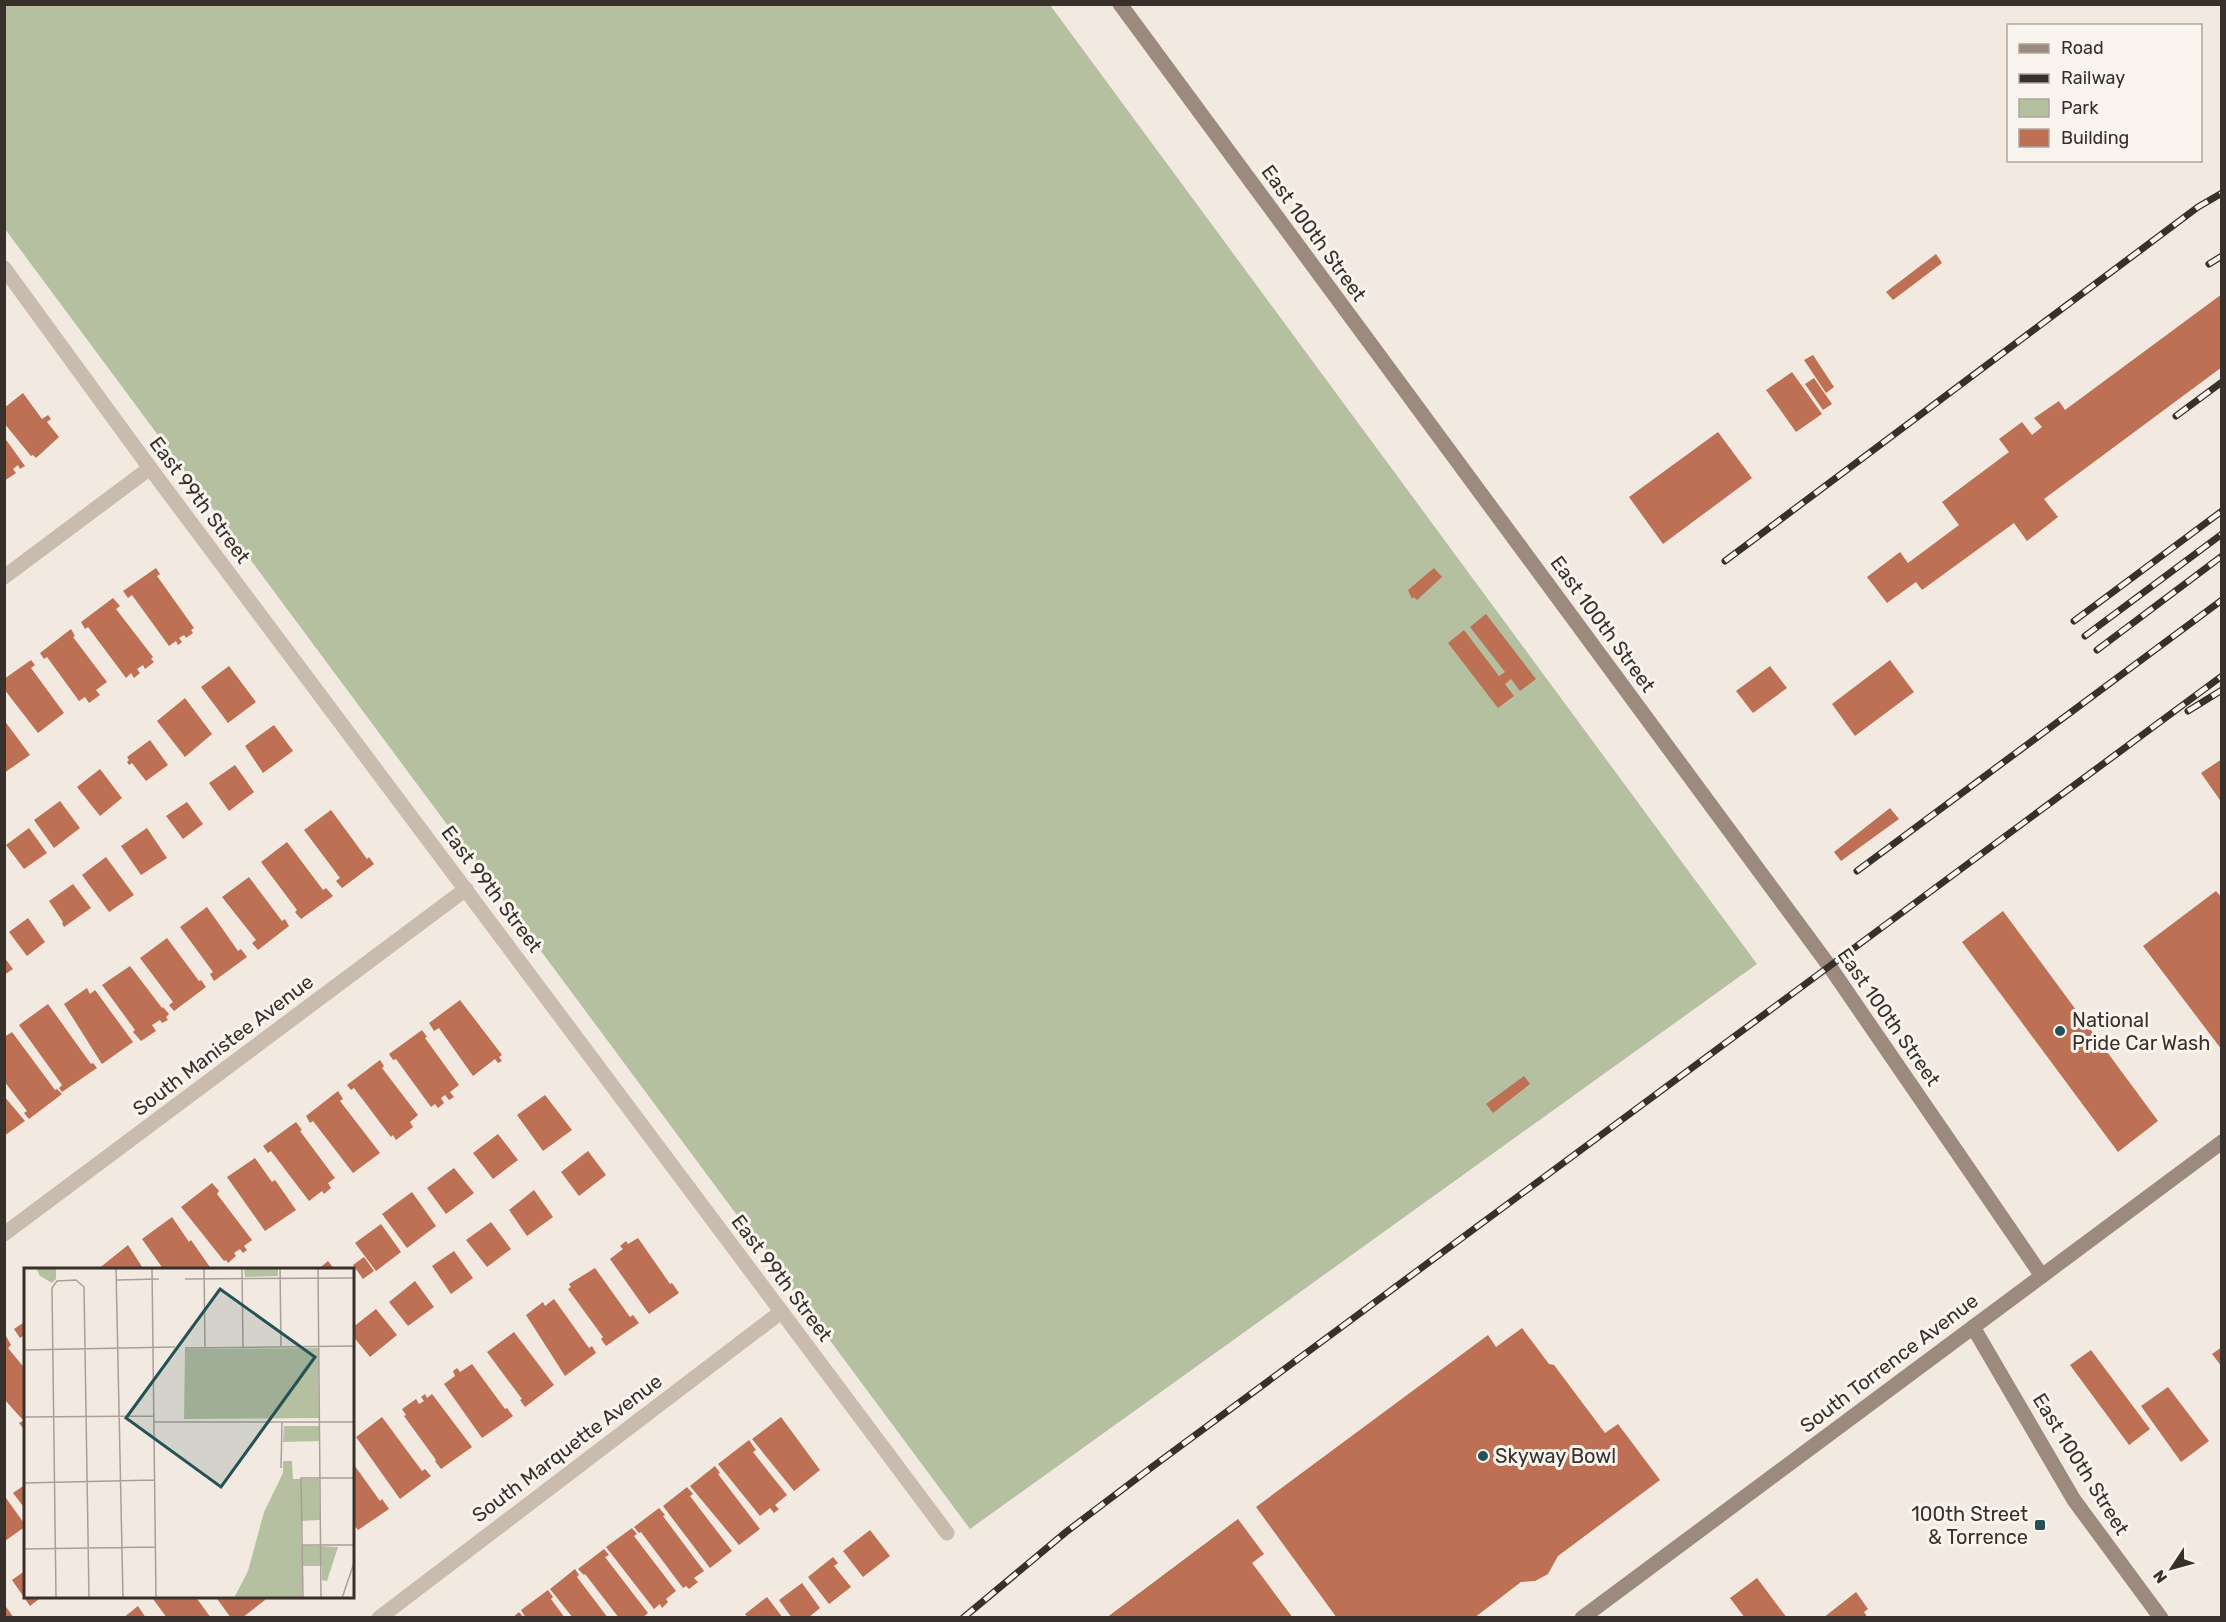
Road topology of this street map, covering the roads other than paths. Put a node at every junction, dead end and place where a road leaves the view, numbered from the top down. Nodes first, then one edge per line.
1 (1120, 4) edge
2 (4, 268) edge
3 (150, 468) junction
4 (4, 577) edge
5 (466, 889) junction
6 (2222, 1142) edge
7 (4, 1234) edge
8 (2042, 1276) junction
9 (781, 1312) junction
10 (1973, 1327) junction
11 (947, 1533) dead end
12 (379, 1617) edge
13 (1582, 1617) edge
14 (2161, 1617) edge

1 - 8 main road, East 100th Street
2 - 3 street, East 99th Street
3 - 4 street
3 - 5 street, East 99th Street
5 - 7 street, South Manistee Avenue
5 - 9 street, East 99th Street
6 - 8 main road, South Torrence Avenue
8 - 10 main road, South Torrence Avenue
9 - 11 street, East 99th Street
9 - 12 street, South Marquette Avenue
10 - 13 main road, South Torrence Avenue
10 - 14 main road, East 100th Street

